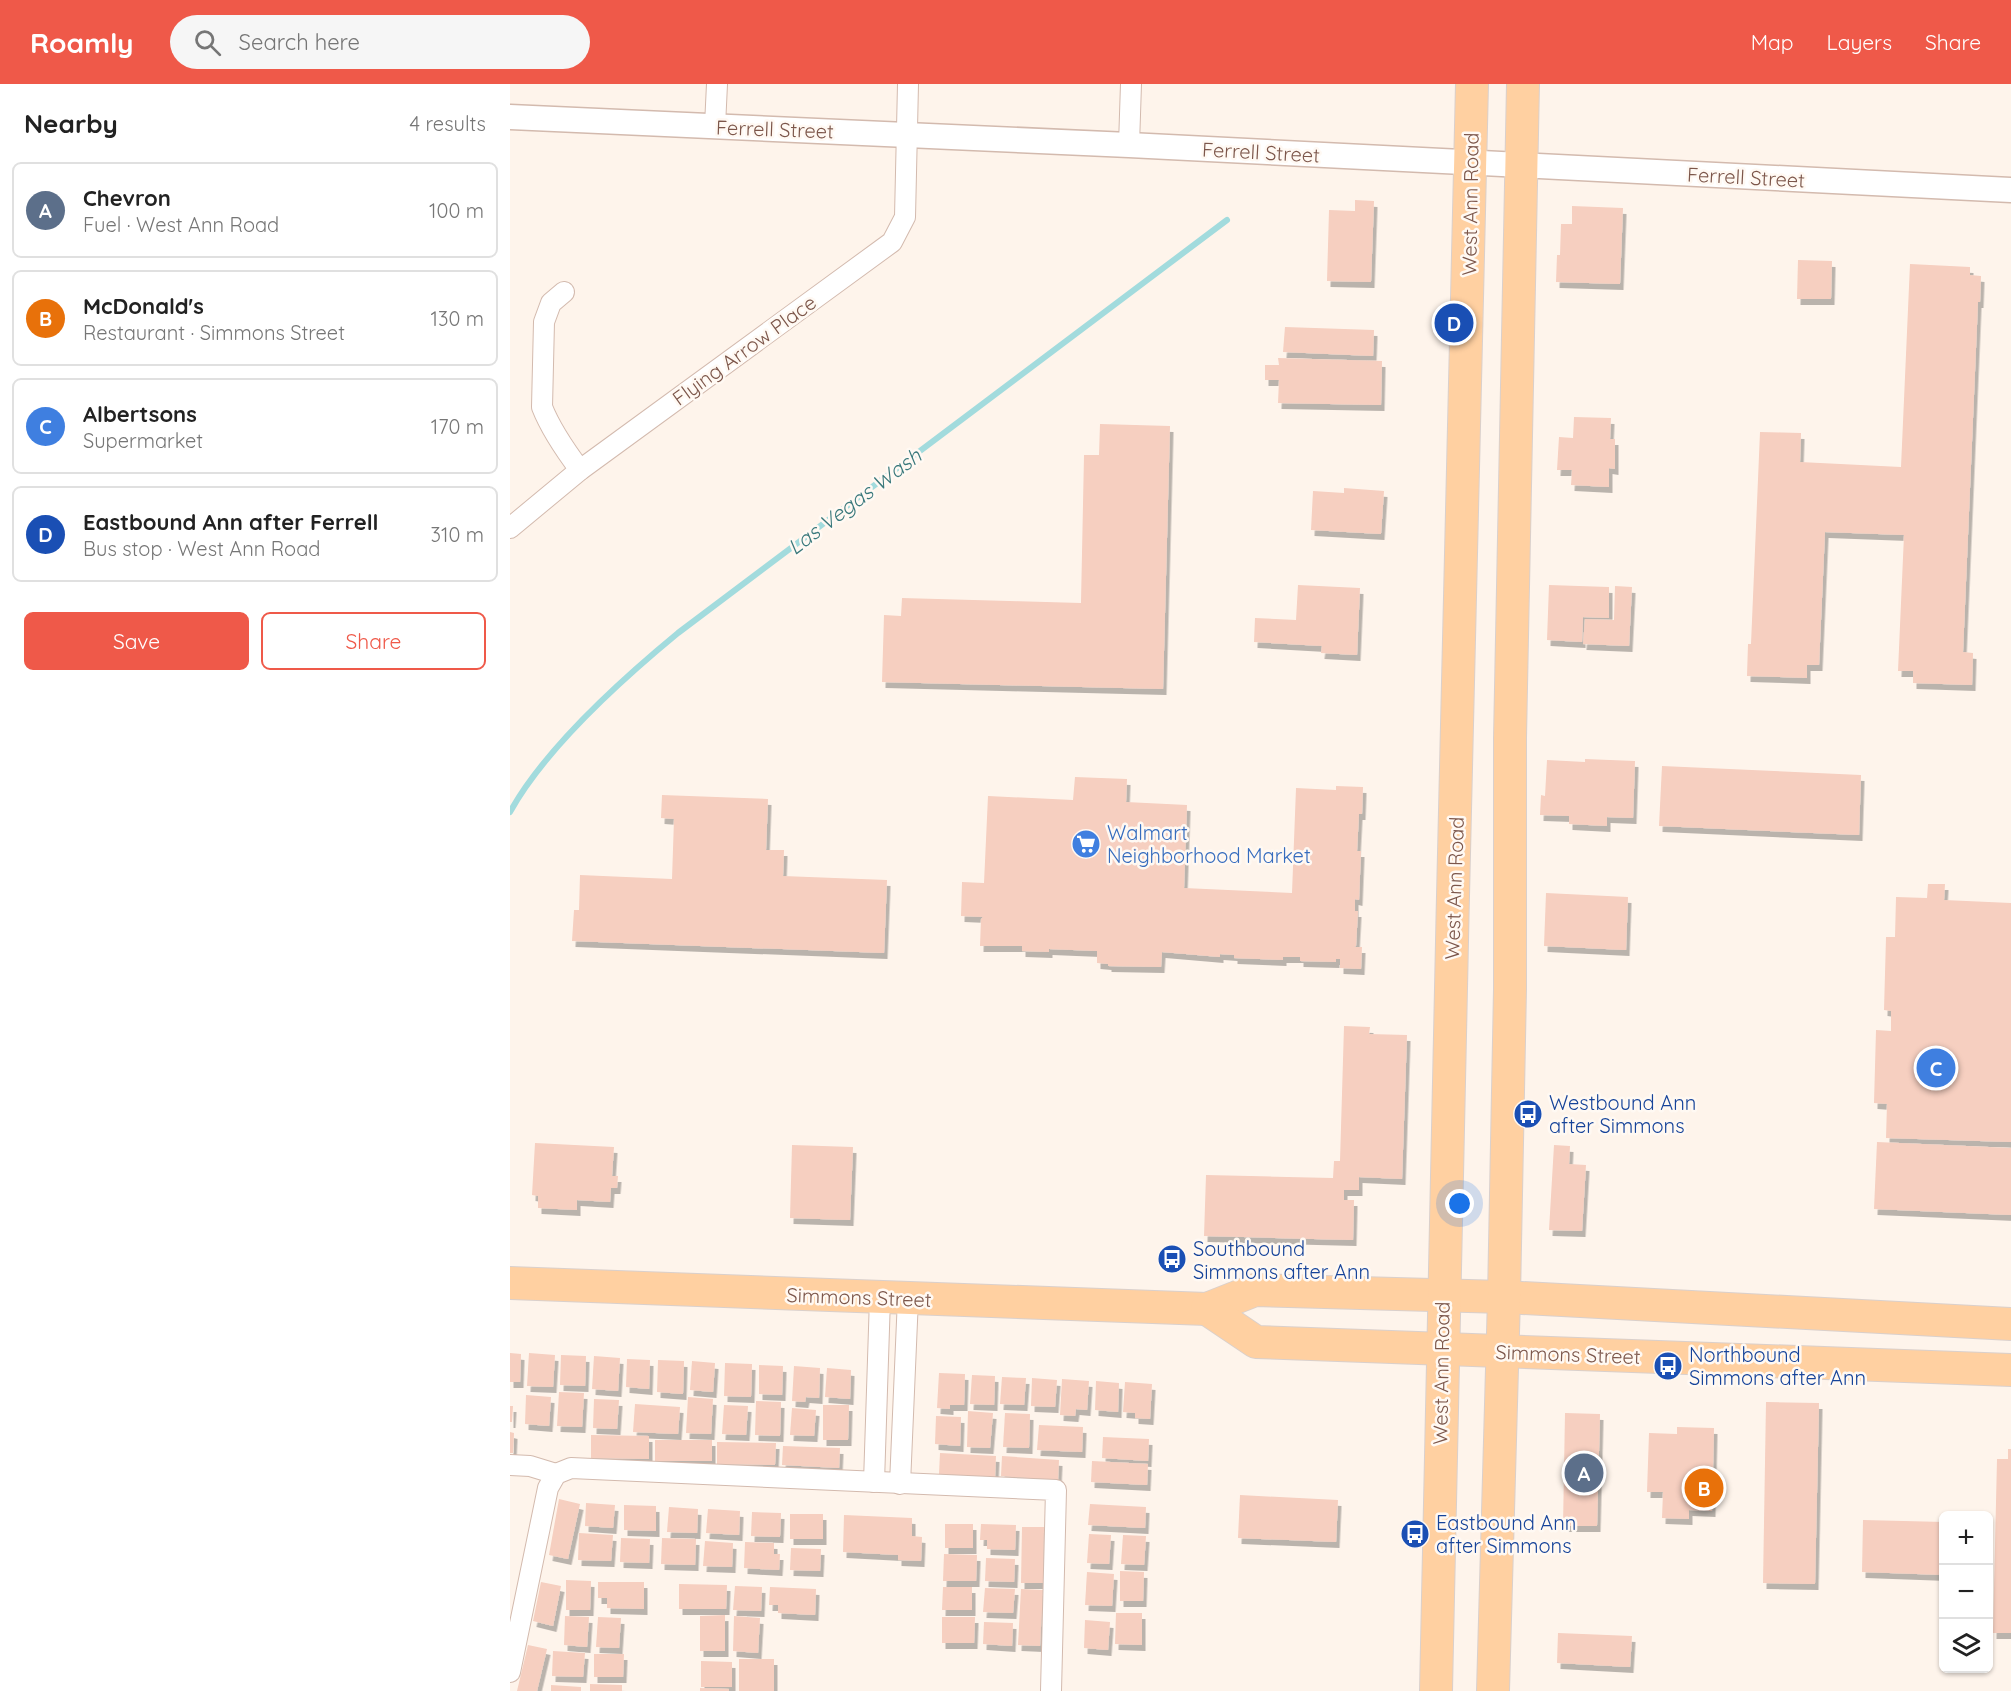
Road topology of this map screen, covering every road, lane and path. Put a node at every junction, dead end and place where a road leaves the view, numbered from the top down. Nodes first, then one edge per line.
1 (717, 84) edge
2 (908, 84) edge
3 (1131, 84) edge
4 (1472, 84) edge
5 (1523, 84) edge
6 (510, 117) edge
7 (716, 126) junction
8 (907, 134) junction
9 (1129, 145) junction
10 (1471, 162) junction
11 (1522, 165) junction
12 (2011, 190) edge
13 (564, 292) dead end
14 (580, 470) junction
15 (510, 528) edge
16 (1459, 738) junction
17 (1510, 738) junction
18 (510, 1284) edge
19 (1442, 1295) junction
20 (1504, 1297) junction
21 (894, 1298) junction
22 (1207, 1309) junction
23 (2011, 1324) edge
24 (1441, 1349) junction
25 (1502, 1351) junction
26 (2011, 1370) edge
27 (510, 1465) edge
28 (556, 1474) junction
29 (874, 1482) junction
30 (900, 1484) junction
31 (510, 1672) edge
32 (1051, 1691) edge
33 (1436, 1691) edge
34 (1493, 1691) edge

1 - 7 street
2 - 8 street, Flying Arrow Place
3 - 9 street
4 - 10 main road, West Ann Road
5 - 11 main road
6 - 7 street, Ferrell Street
7 - 8 street, Ferrell Street
8 - 9 street, Ferrell Street
8 - 14 street, Flying Arrow Place
9 - 10 street, Ferrell Street
10 - 11 street, Ferrell Street
10 - 16 main road, West Ann Road
11 - 12 street, Ferrell Street
11 - 17 main road
13 - 14 street
14 - 15 street, Flying Arrow Place
16 - 17 main road
16 - 19 main road, West Ann Road
17 - 20 main road
18 - 21 main road, Simmons Street
19 - 20 main road, Simmons Street
19 - 22 main road, Simmons Street
19 - 24 main road, West Ann Road
20 - 23 main road, Simmons Street
20 - 25 main road
21 - 22 main road, Simmons Street
21 - 29 street
21 - 30 street
22 - 24 main road, Simmons Street
24 - 25 main road, Simmons Street
24 - 33 main road, West Ann Road
25 - 26 main road, Simmons Street
25 - 34 main road
27 - 28 street
28 - 29 street
28 - 31 street
29 - 30 street
30 - 32 street

